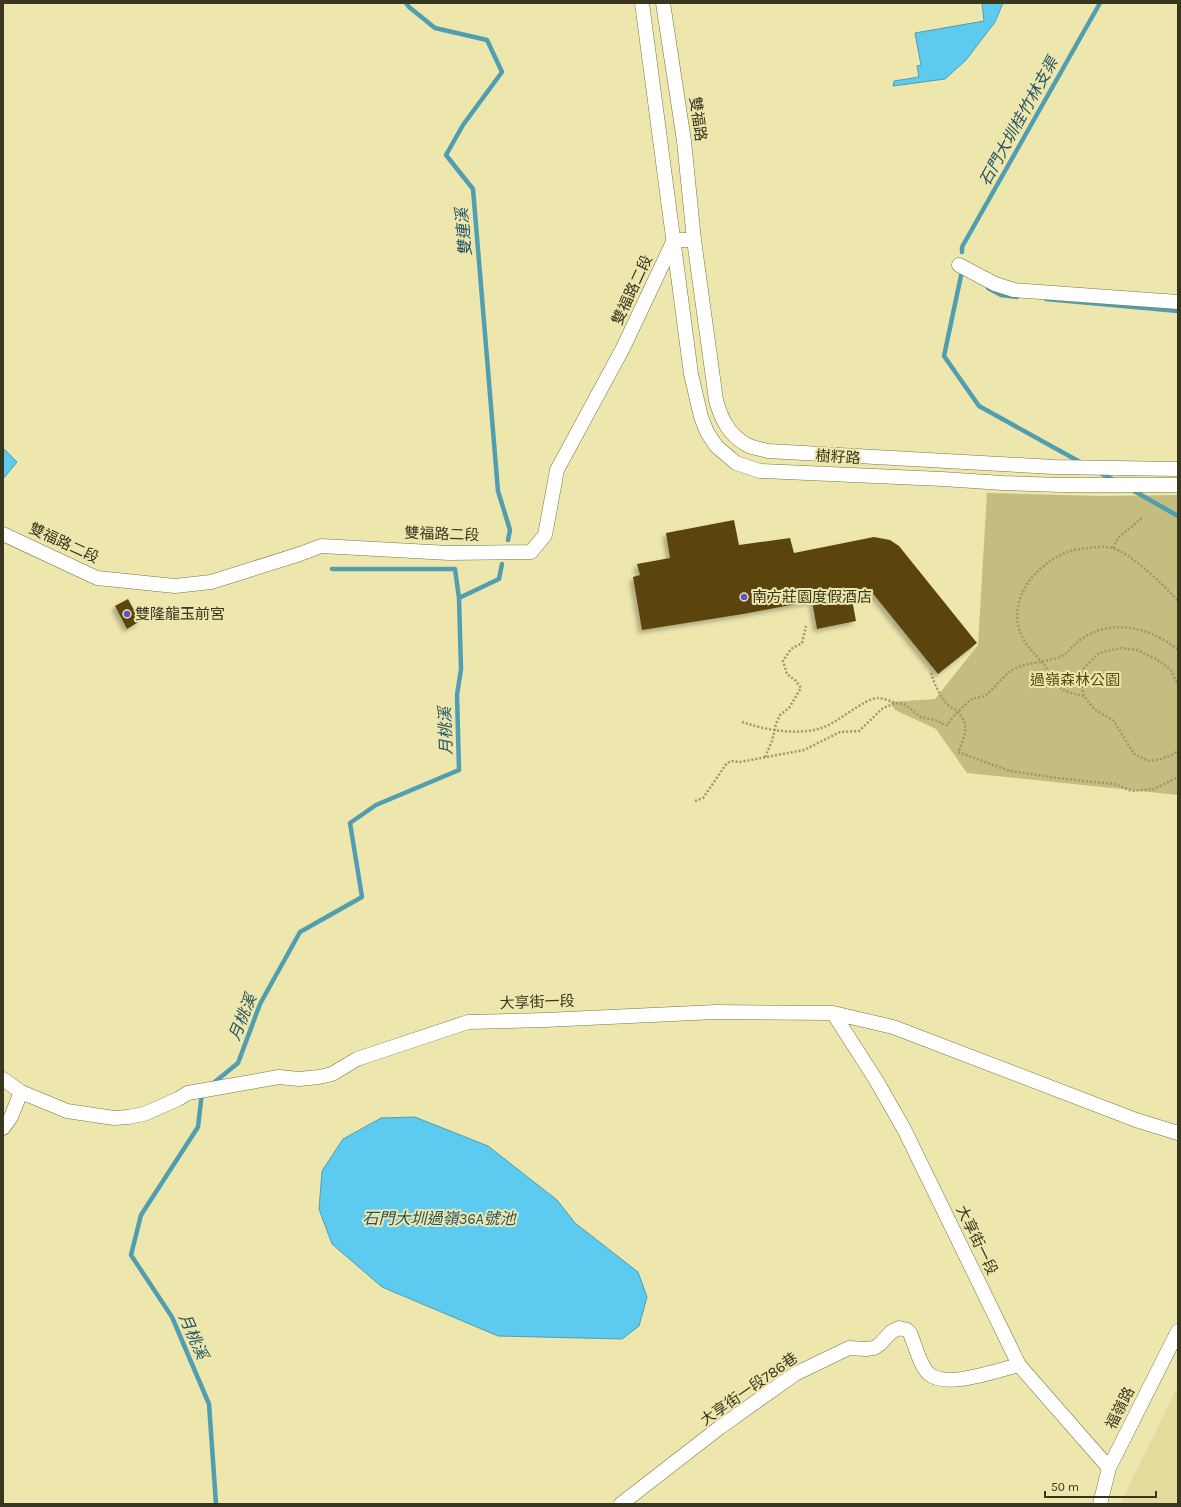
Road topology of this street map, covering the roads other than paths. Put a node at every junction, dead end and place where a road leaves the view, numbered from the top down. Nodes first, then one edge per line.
1 (642, 3) edge
2 (663, 3) edge
3 (674, 240) junction
4 (694, 240) junction
5 (959, 265) dead end
6 (1178, 302) edge
7 (1178, 469) edge
8 (1178, 485) edge
9 (3, 534) edge
10 (833, 1013) junction
11 (3, 1079) edge
12 (21, 1092) junction
13 (3, 1128) edge
14 (1178, 1133) edge
15 (1178, 1331) edge
16 (1019, 1365) junction
17 (1109, 1468) junction
18 (621, 1504) edge
19 (1100, 1504) edge

1 - 3 street, 樹籽路
2 - 4 street, 雙福路
3 - 4 street
3 - 8 street, 樹籽路
3 - 9 street, 雙福路二段
4 - 7 street, 樹籽路
5 - 6 street
10 - 12 street, 大享街一段
10 - 14 street, 大享街一段
10 - 16 street, 大享街一段
11 - 12 street
12 - 13 street
15 - 17 street, 福嶺路
16 - 17 street, 大享街一段
16 - 18 street, 大享街一段786巷
17 - 19 street, 福嶺路

